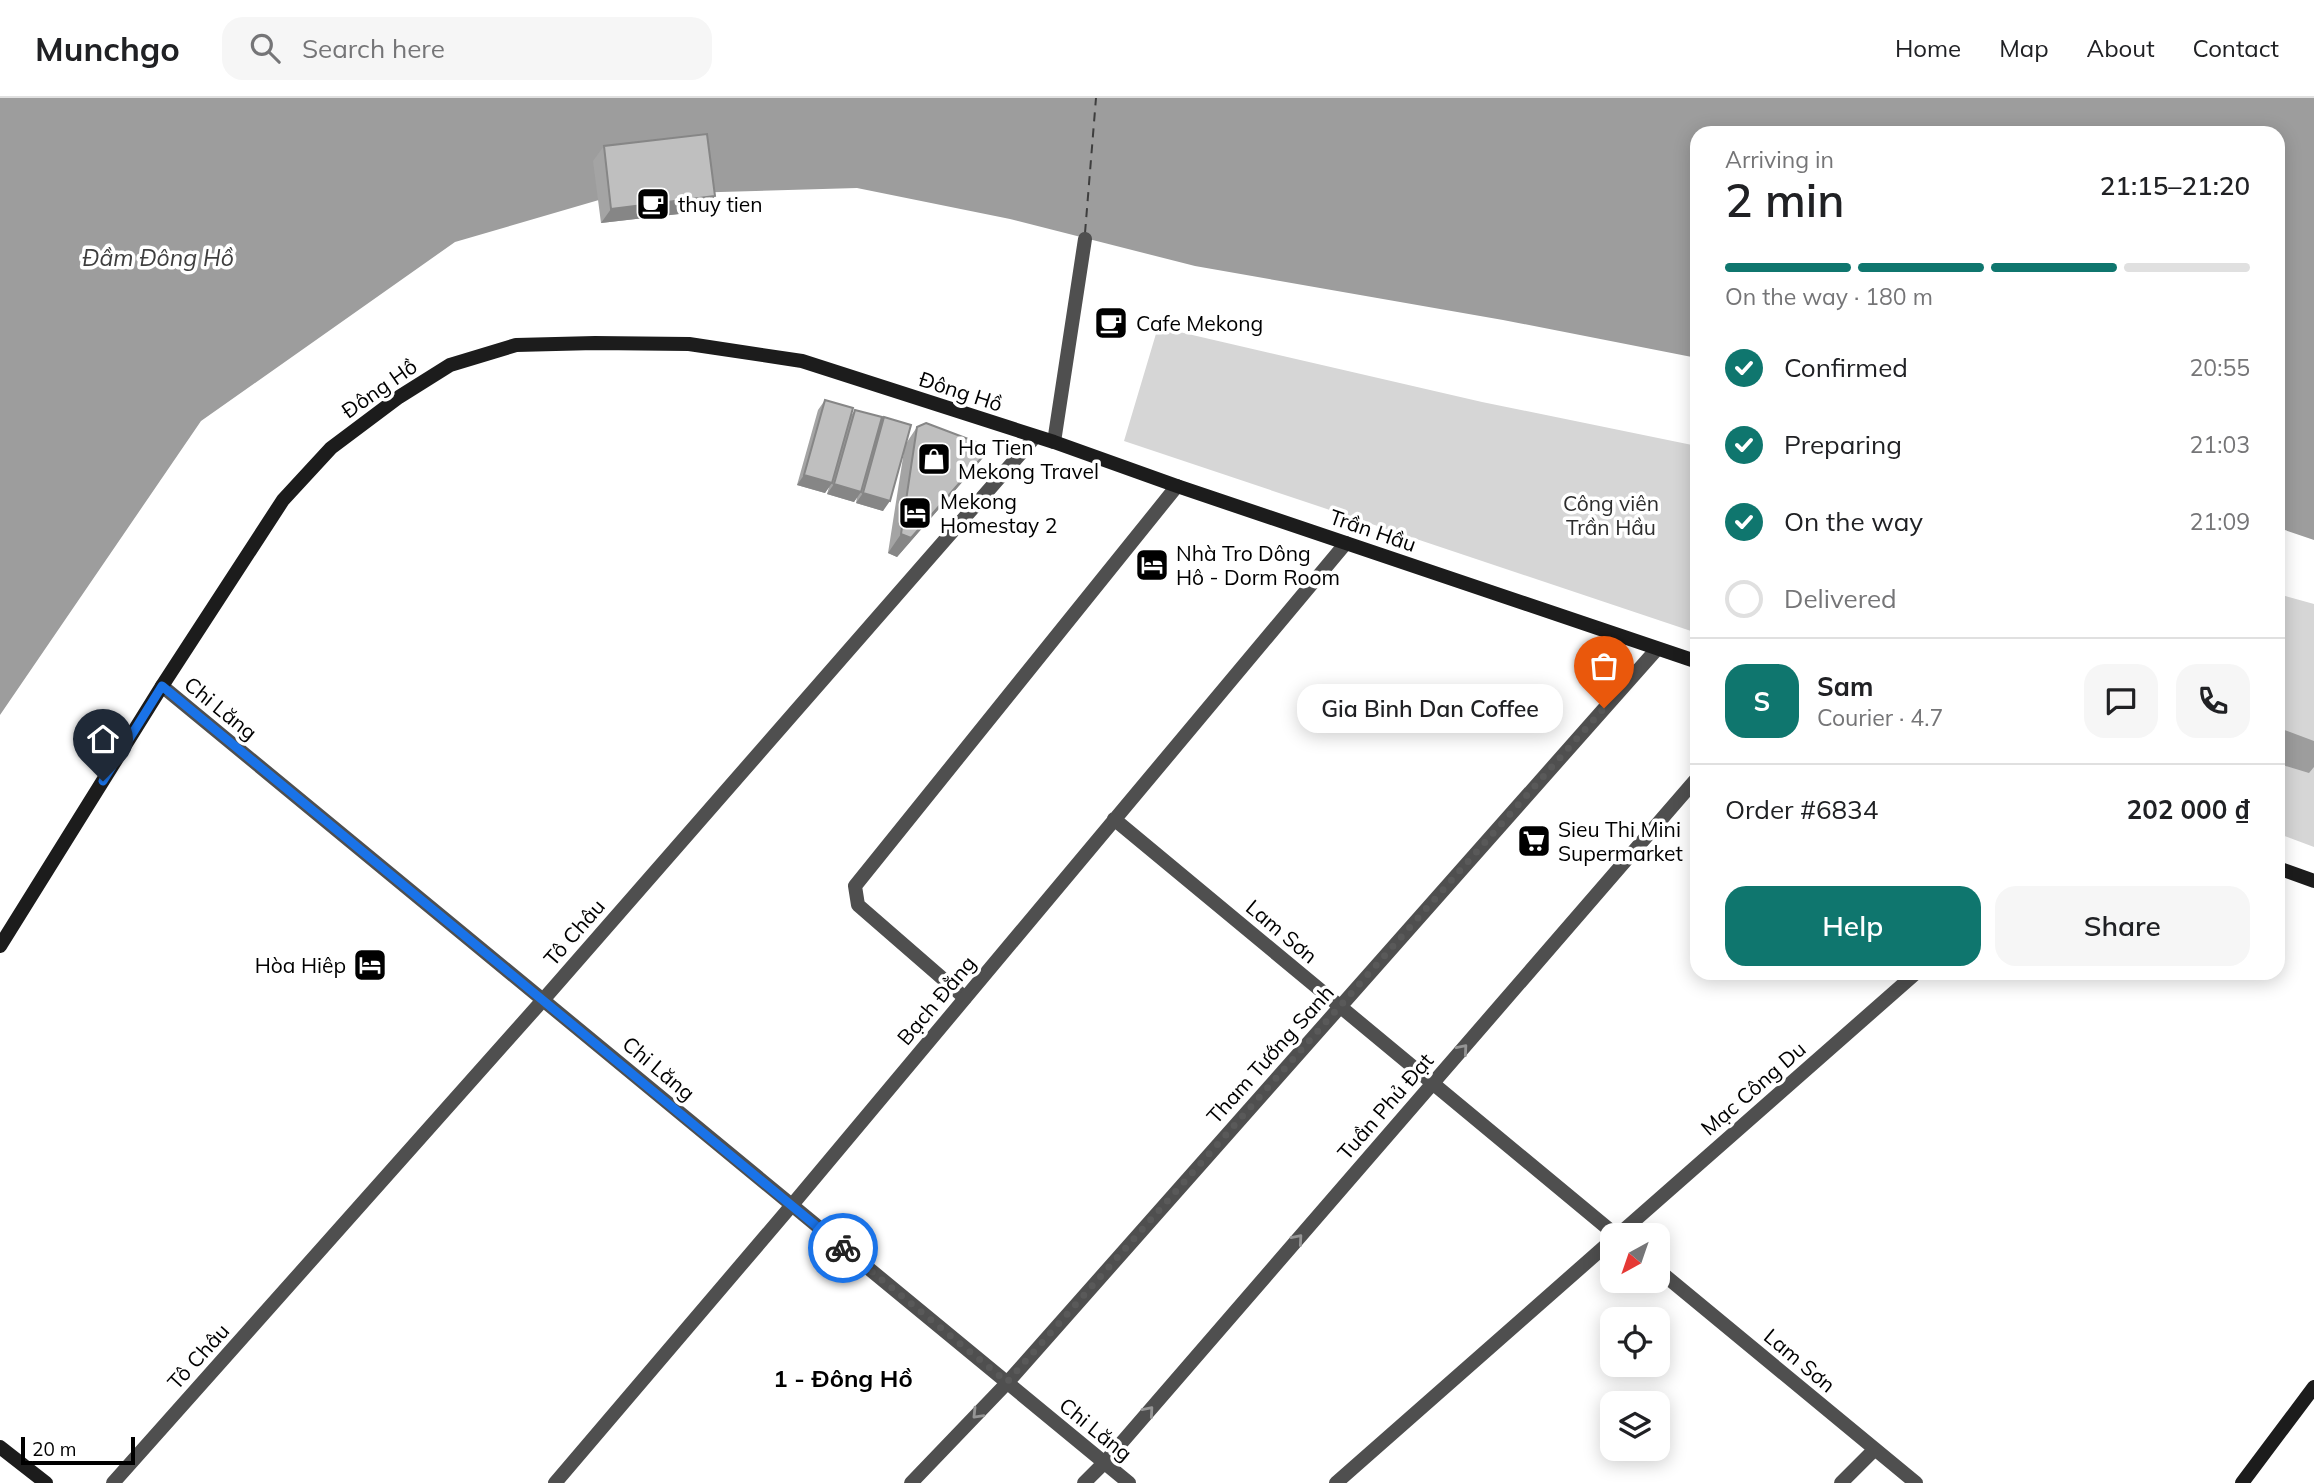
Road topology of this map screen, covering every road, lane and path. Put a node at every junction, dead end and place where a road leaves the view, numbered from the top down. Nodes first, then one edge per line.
1 (1085, 239) dead end
2 (1035, 437) junction
3 (1054, 442) junction
4 (1177, 486) junction
5 (1346, 542) junction
6 (1657, 649) junction
7 (1690, 659) edge
8 (162, 686) junction
9 (1690, 786) edge
10 (1114, 819) junction
11 (2285, 871) edge
12 (2314, 881) edge
13 (0, 946) edge
14 (1908, 980) edge
15 (965, 998) junction
16 (543, 1000) junction
17 (1340, 1006) junction
18 (1433, 1083) junction
19 (792, 1205) junction
20 (1601, 1223) edge
21 (1632, 1223) edge
22 (1600, 1251) edge
23 (1670, 1280) edge
24 (1007, 1382) junction
25 (2314, 1387) edge
26 (0, 1447) edge
27 (1875, 1449) junction
28 (1104, 1463) junction
29 (46, 1483) edge
30 (113, 1483) edge
31 (555, 1483) edge
32 (911, 1483) edge
33 (1084, 1483) edge
34 (1129, 1483) edge
35 (1336, 1483) edge
36 (1841, 1483) edge
37 (1916, 1483) edge
38 (2242, 1483) edge

1 - 3 street
2 - 3 street, Trần Hầu
2 - 8 street, Đông Hồ
2 - 16 street, Tô Châu
3 - 4 street, Trần Hầu
4 - 5 street, Trần Hầu
4 - 15 street
5 - 6 street, Trần Hầu
5 - 10 street, Bạch Đằng
6 - 7 street, Trần Hầu
6 - 17 street, Tham Tướng Sanh
8 - 13 street, Đông Hồ
8 - 16 street, Chi Lăng
18 -> 9 street, Tuần Phủ Đạt
10 - 15 street, Bạch Đằng
10 - 17 street, Lam Sơn
11 - 12 street
14 - 21 street, Mạc Công Du
15 - 19 street, Bạch Đằng
16 - 19 street, Chi Lăng
16 - 30 street, Tô Châu
17 - 18 street, Lam Sơn
17 - 24 street, Tham Tướng Sanh
18 - 20 street, Lam Sơn
28 -> 18 street, Tuần Phủ Đạt
19 - 24 street, Chi Lăng
19 - 31 street, Bạch Đằng
22 - 35 street
23 - 27 street, Lam Sơn
24 - 28 street, Chi Lăng
24 -> 32 street, Tham Tướng Sanh
25 - 38 street
26 - 29 street
27 - 36 street
27 - 37 street, Lam Sơn
28 - 33 street, Tuần Phủ Đạt
28 - 34 street, Chi Lăng

